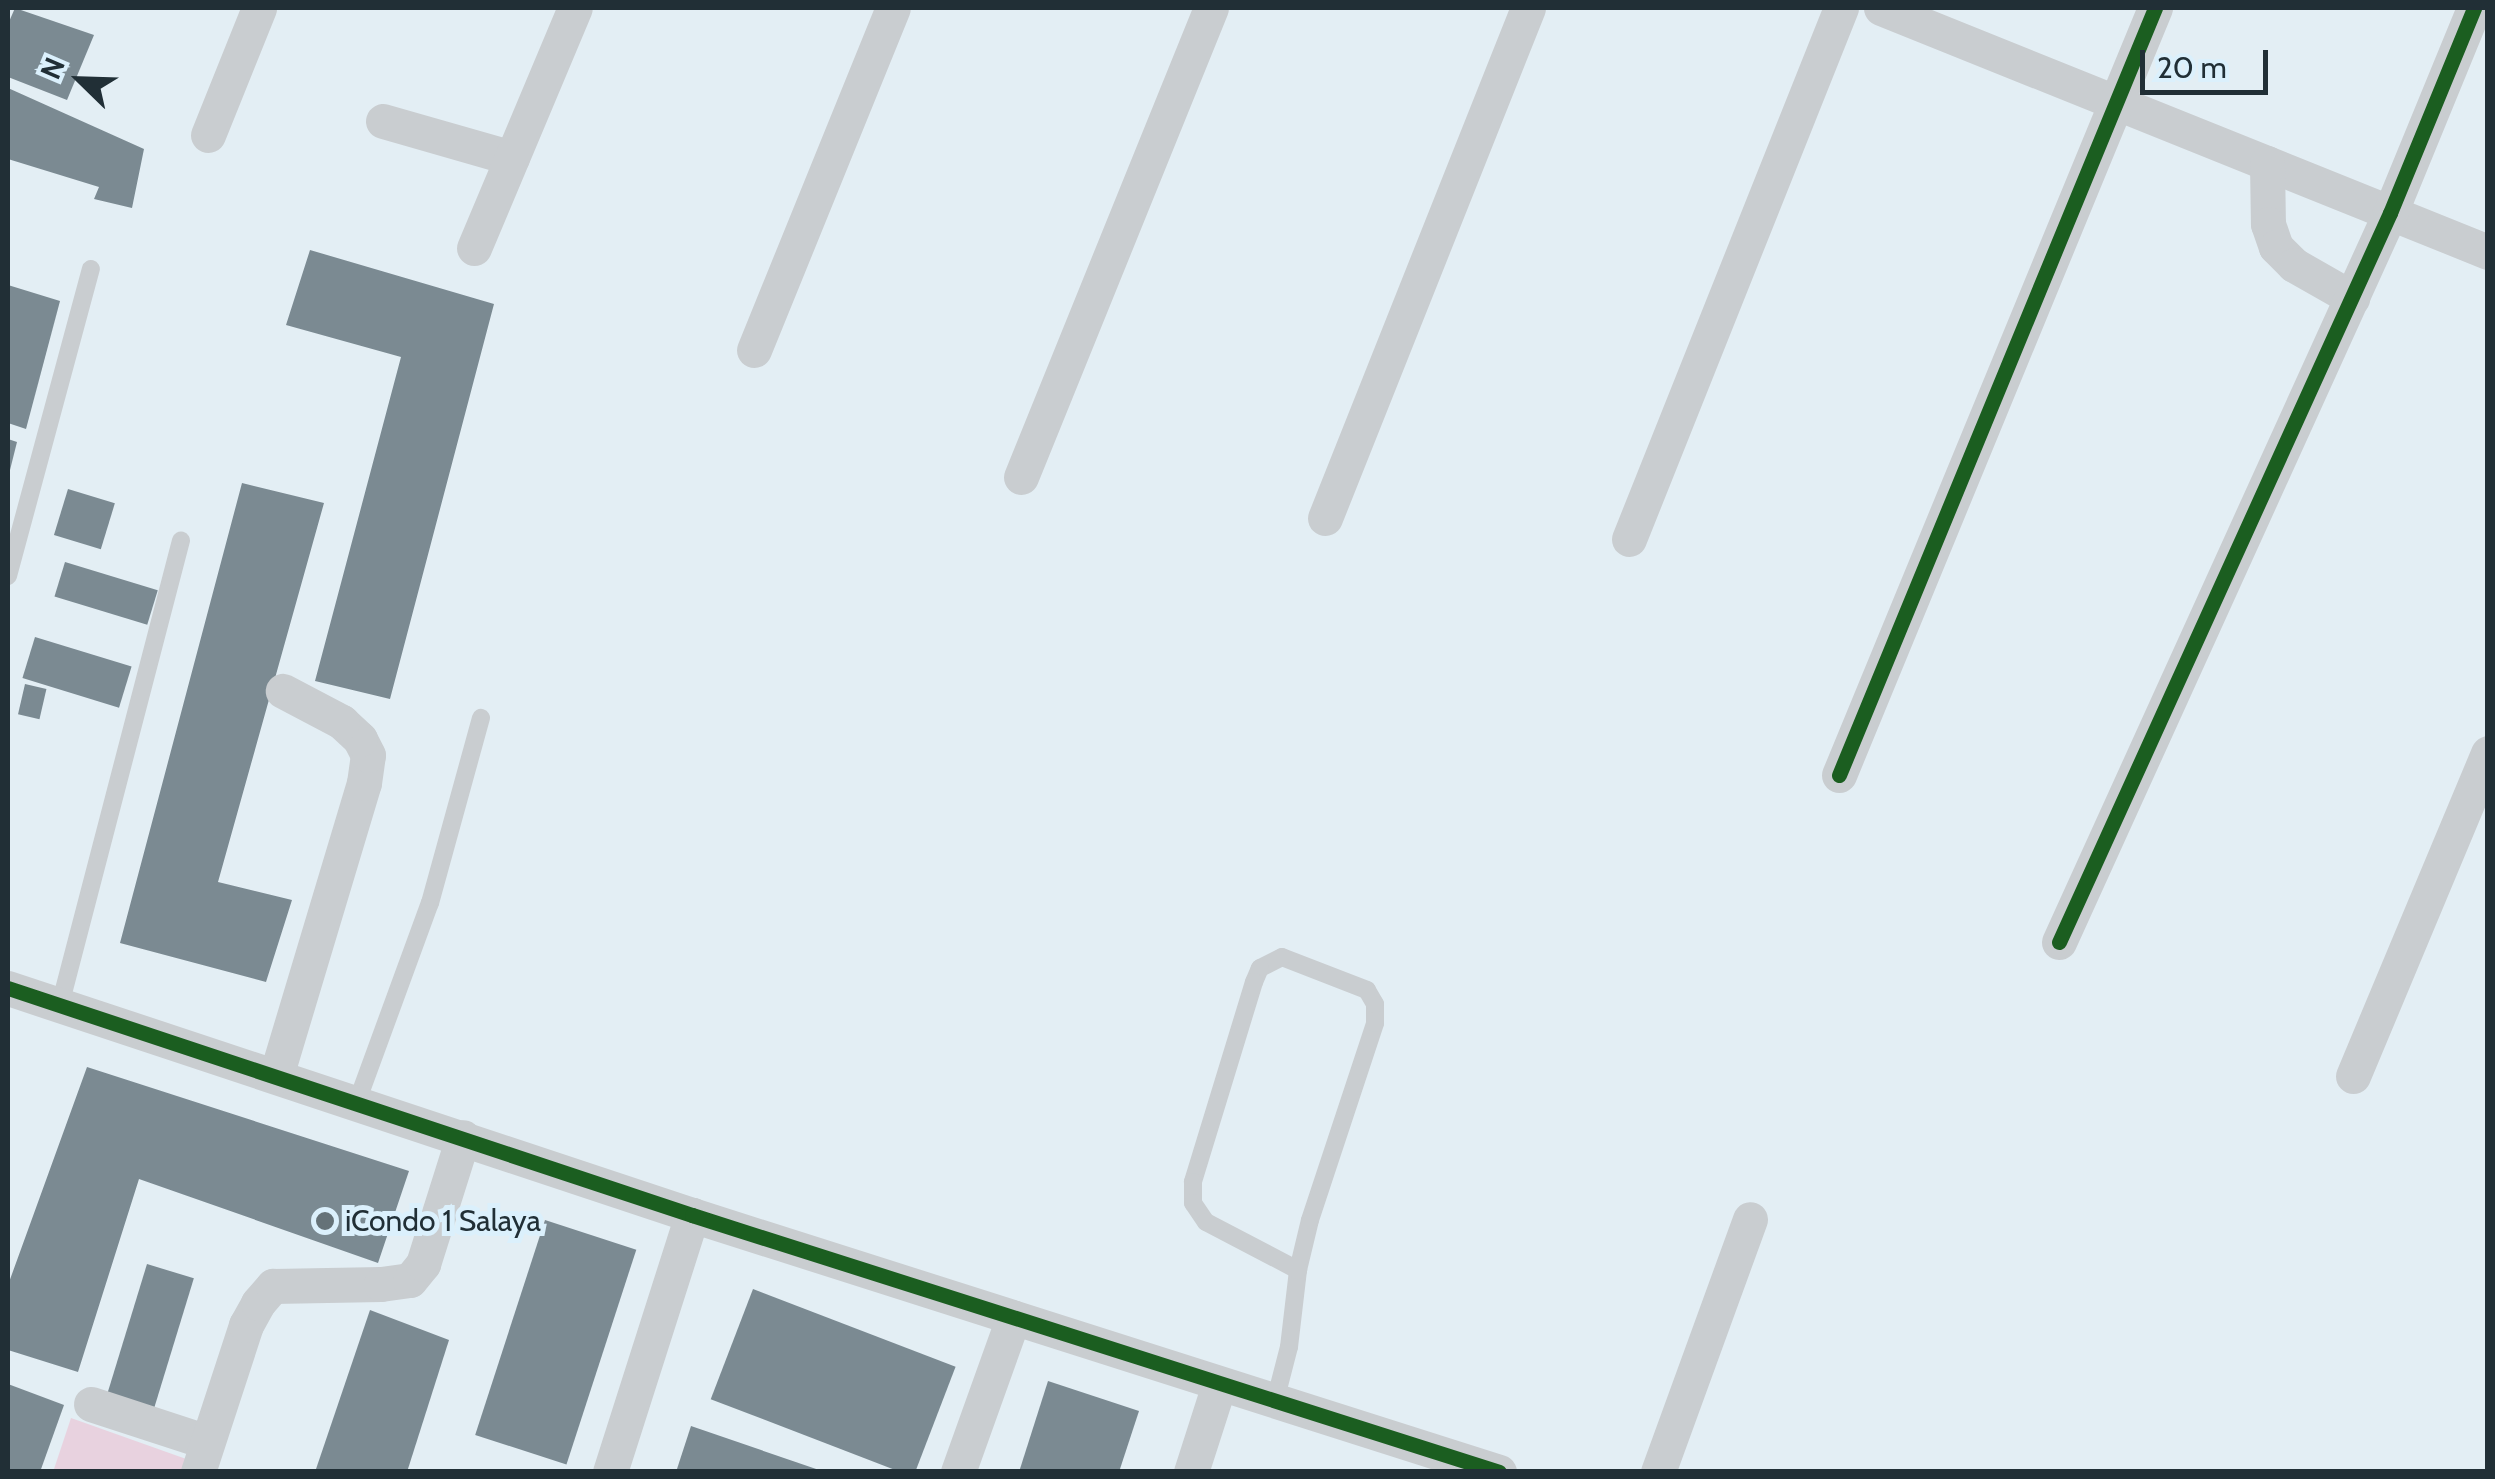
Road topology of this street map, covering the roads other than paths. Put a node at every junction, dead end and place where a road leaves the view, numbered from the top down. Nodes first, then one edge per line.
1 (259, 8) edge
2 (575, 8) edge
3 (893, 8) edge
4 (1211, 8) edge
5 (1528, 8) edge
6 (1841, 8) edge
7 (1881, 8) edge
8 (2155, 8) edge
9 (2474, 8) edge
10 (2117, 101) junction
11 (384, 121) dead end
12 (208, 135) dead end
13 (512, 158) junction
14 (2267, 163) junction
15 (2390, 214) junction
16 (474, 248) dead end
17 (2488, 252) edge
18 (91, 269) dead end
19 (2352, 298) junction
20 (754, 350) dead end
21 (1021, 477) dead end
22 (1325, 518) dead end
23 (1629, 538) dead end
24 (181, 541) dead end
25 (8, 576) edge
26 (283, 690) dead end
27 (481, 718) dead end
28 (2488, 753) edge
29 (1839, 775) dead end
30 (2060, 942) dead end
31 (8, 988) edge
32 (60, 1005) junction
33 (276, 1076) junction
34 (2353, 1076) dead end
35 (357, 1102) junction
36 (463, 1138) junction
37 (692, 1215) junction
38 (1750, 1218) dead end
39 (1298, 1270) junction
40 (1014, 1318) junction
41 (1219, 1385) junction
42 (1274, 1401) junction
43 (90, 1404) dead end
44 (202, 1457) edge
45 (610, 1472) edge
46 (958, 1472) edge
47 (1191, 1472) edge
48 (1499, 1472) edge
49 (1658, 1472) edge

1 - 12 street
2 - 13 street
3 - 20 street
4 - 21 street
5 - 22 street
6 - 23 street
7 - 10 street
8 - 10 street
9 - 15 street
10 - 14 street
10 - 29 street
11 - 13 street
13 - 16 street
14 - 15 street
14 - 19 street
15 - 17 street
15 - 19 street
18 - 25 lane
19 - 30 street
24 - 32 lane
26 - 33 street
27 - 35 lane
28 - 34 street
31 - 32 street
32 - 33 street
33 - 35 street
35 - 36 street
36 - 37 street
36 - 44 street
37 - 40 street
37 - 45 street
38 - 49 street
39 - 39 lane
39 - 42 lane
40 - 41 street
40 - 46 street
41 - 42 street
41 - 47 street
42 - 48 street
43 - 44 street

